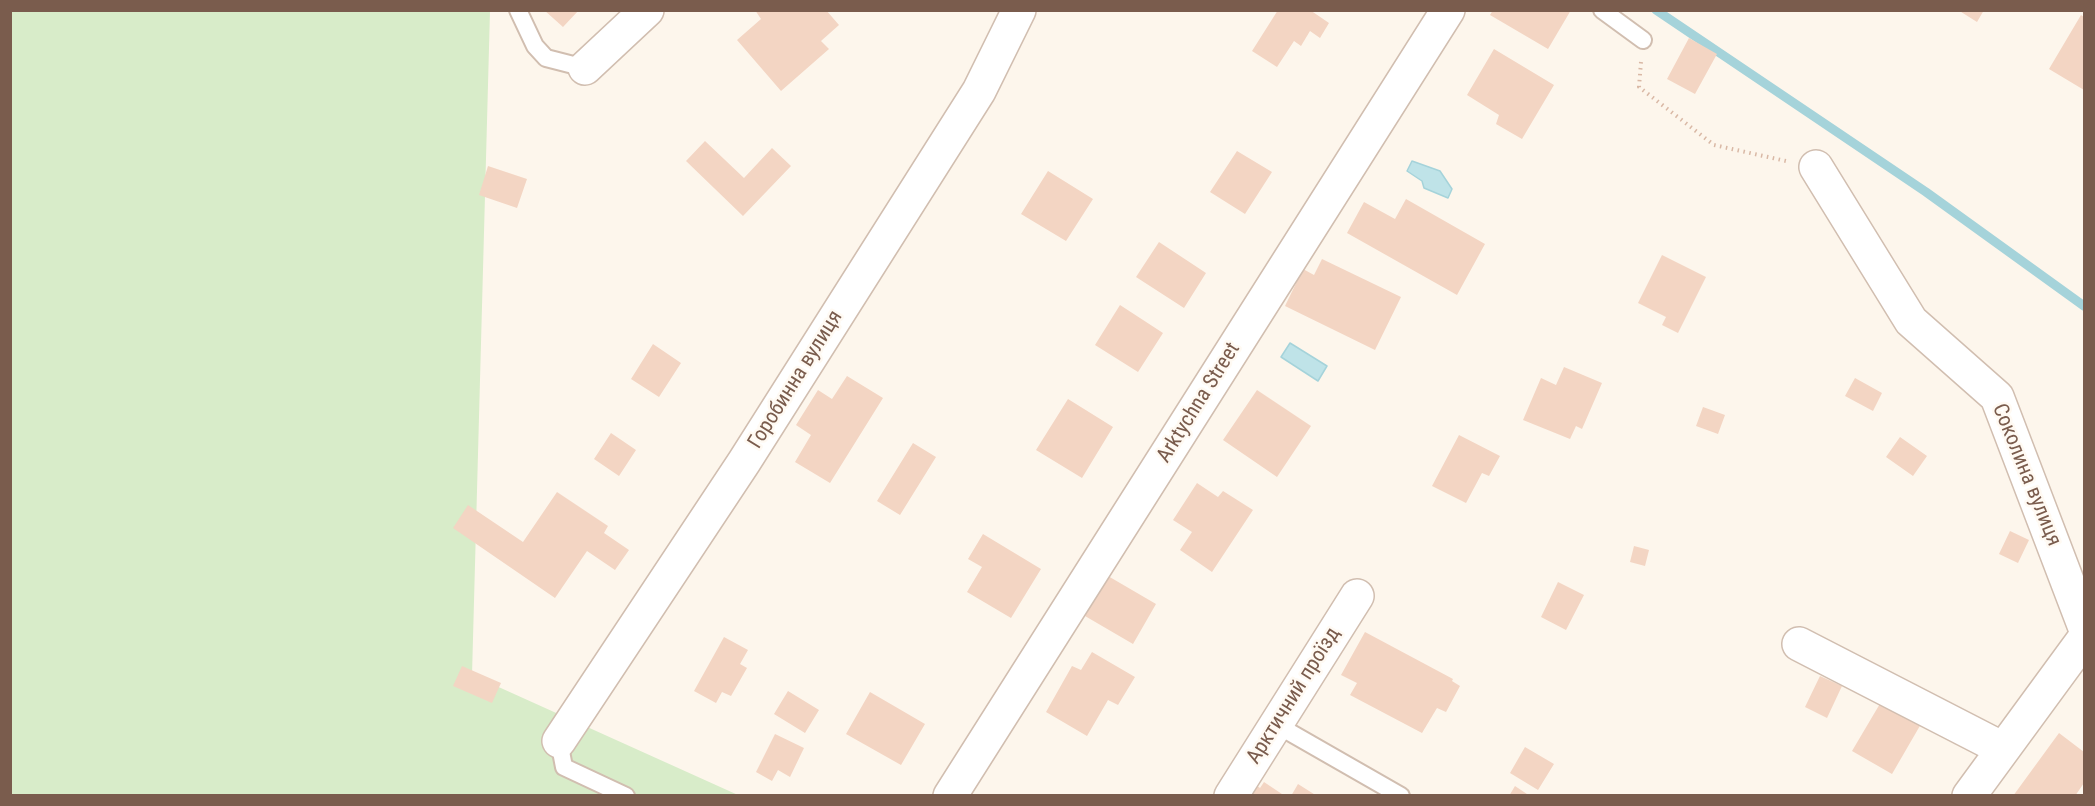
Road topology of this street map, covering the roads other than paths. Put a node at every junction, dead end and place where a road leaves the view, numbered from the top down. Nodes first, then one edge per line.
1 (518, 10) edge
2 (647, 10) edge
3 (1019, 10) edge
4 (1448, 10) edge
5 (1602, 10) edge
6 (1643, 40) road end
7 (585, 68) joint
8 (1816, 167) road end
9 (1357, 596) dead end
10 (2085, 625) edge
11 (2085, 639) edge
12 (1799, 644) dead end
13 (1277, 725) junction
14 (559, 741) joint
15 (2003, 749) junction
16 (626, 795) edge
17 (950, 795) edge
18 (1231, 795) edge
19 (1401, 795) edge
20 (1969, 795) edge

1 - 7 lane
2 - 7 street
3 - 14 street, Горобинна вулиця
4 - 17 street, Arktychna Street
5 - 6 lane
8 - 10 street, Соколина вулиця
9 - 13 street, Арктичний проїзд
11 - 15 street
12 - 15 street
13 - 18 street, Арктичний проїзд
13 - 19 lane
14 - 16 lane
15 - 20 street

